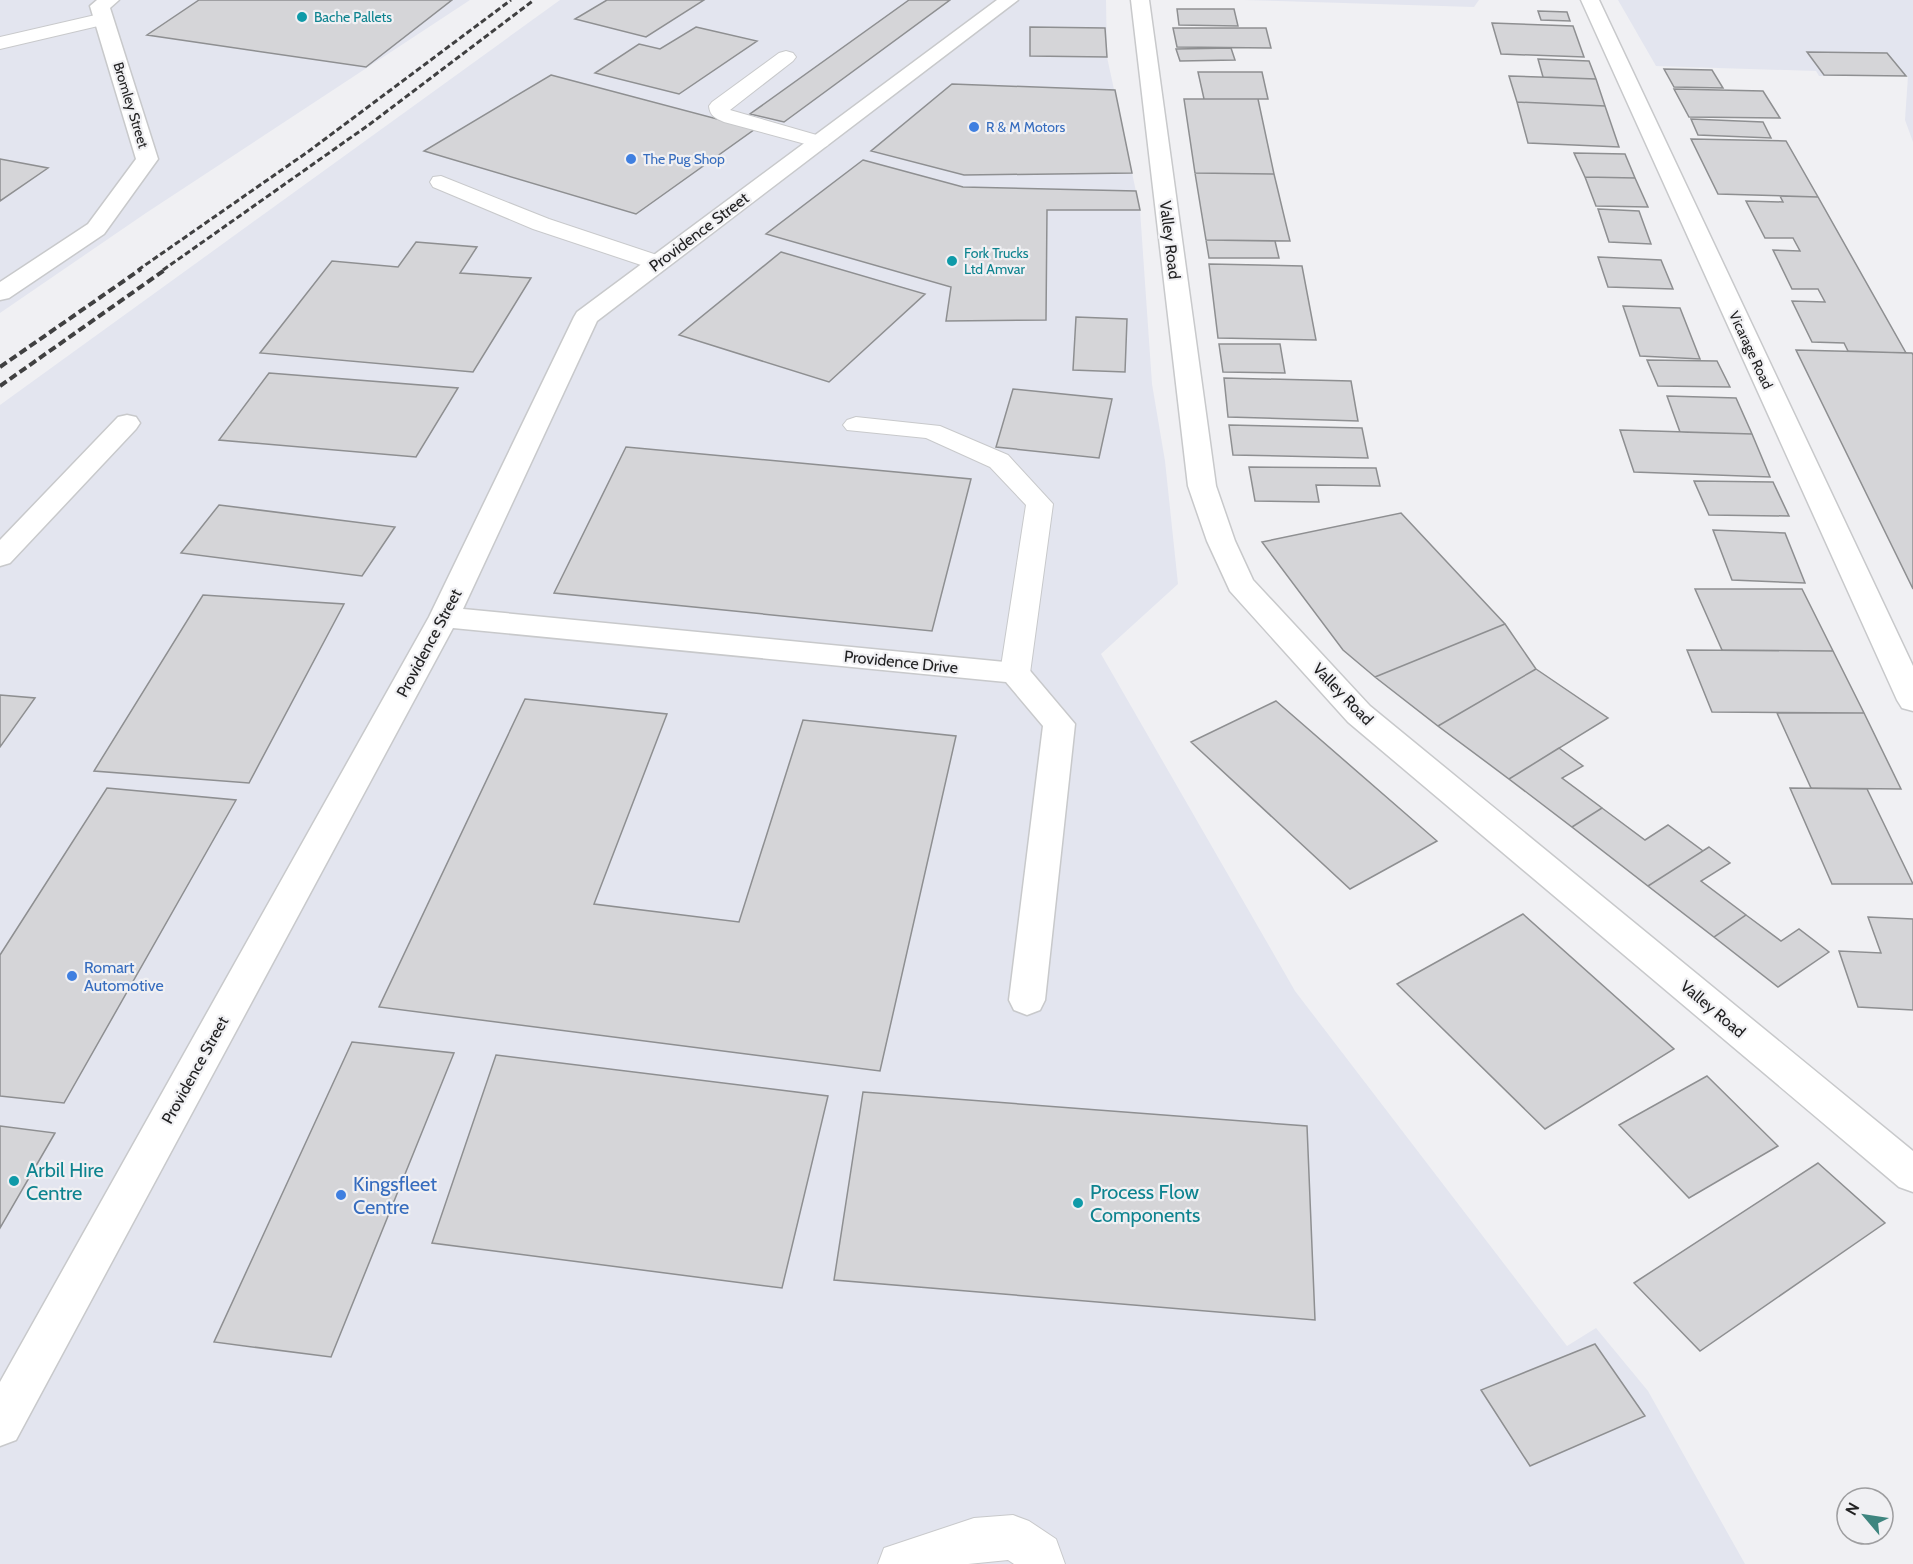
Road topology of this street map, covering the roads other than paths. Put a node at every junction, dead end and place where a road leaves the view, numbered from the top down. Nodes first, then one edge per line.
1 (1009, 0) edge
2 (1140, 0) edge
3 (1590, 0) edge
4 (107, 9) edge
5 (0, 43) edge
6 (786, 57) dead end
7 (820, 142) junction
8 (441, 182) dead end
9 (658, 263) junction
10 (0, 293) edge
11 (127, 423) dead end
12 (856, 425) dead end
13 (0, 557) edge
14 (444, 617) junction
15 (1015, 673) junction
16 (1912, 698) edge
17 (1027, 1000) dead end
18 (1913, 1175) edge
19 (0, 1425) edge
20 (900, 1564) edge
21 (1043, 1564) edge

1 - 7 street, Providence Street
2 - 18 street, Valley Road
3 - 16 street, Vicarage Road
4 - 5 lane
4 - 10 street, Bromley Street
6 - 7 lane
7 - 9 street, Providence Street
8 - 9 lane
9 - 14 street, Providence Street
11 - 13 street
12 - 15 lane
14 - 15 street, Providence Drive
14 - 19 street, Providence Street
15 - 17 street
20 - 21 lane

